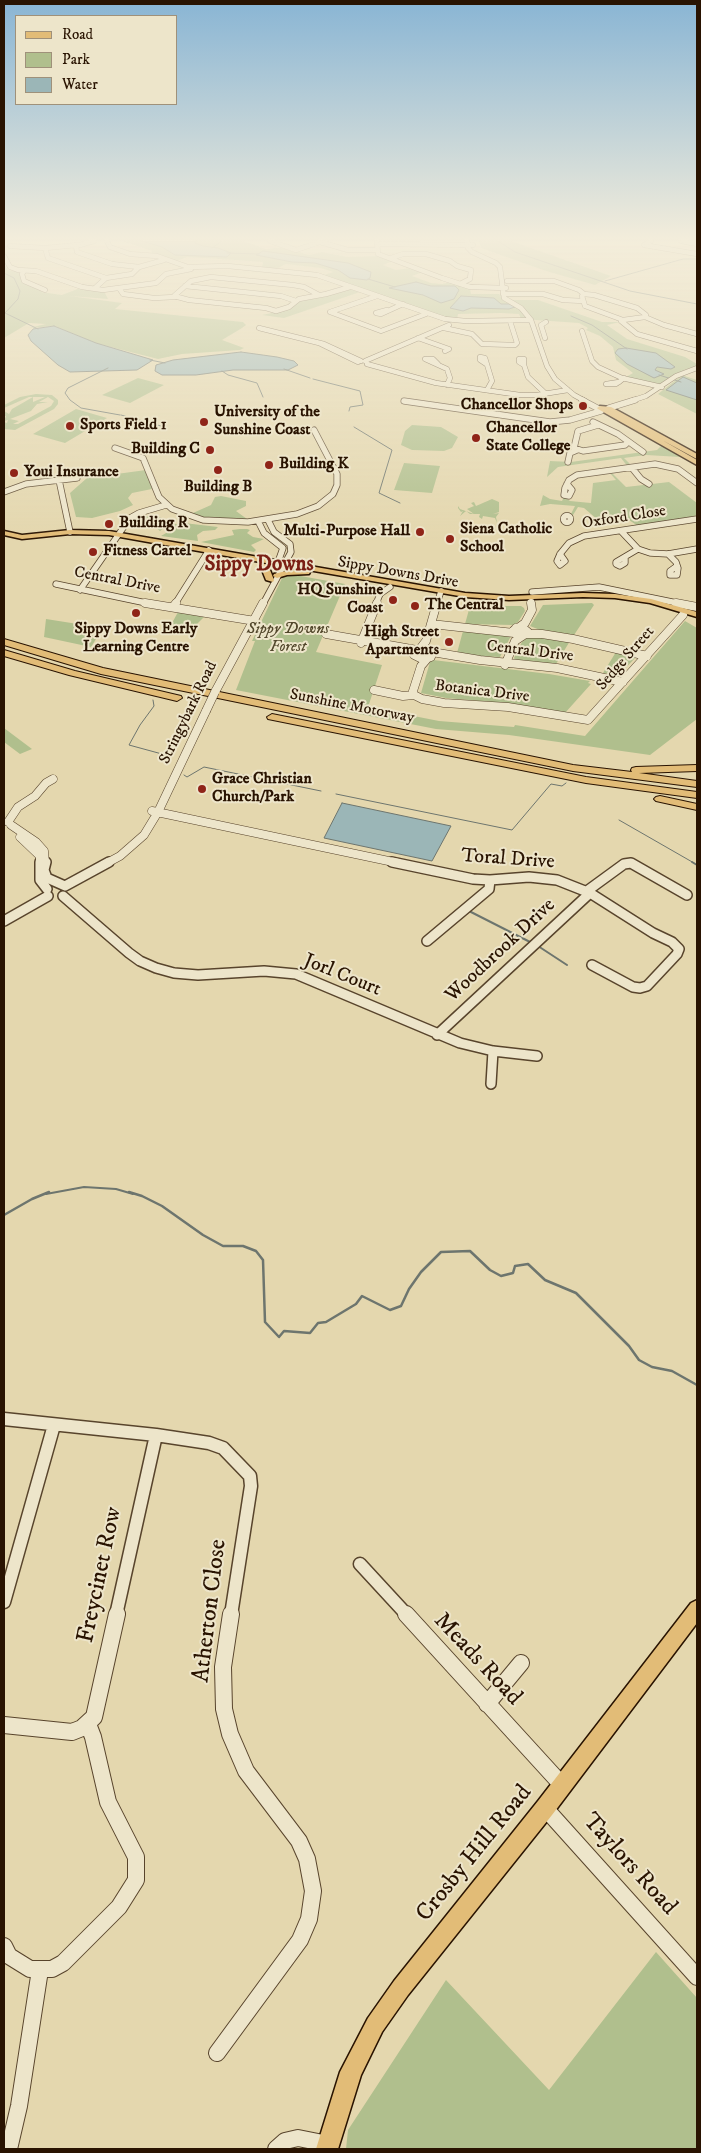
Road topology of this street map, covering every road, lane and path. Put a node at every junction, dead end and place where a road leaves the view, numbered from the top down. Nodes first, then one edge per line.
1 (312, 341) edge
2 (410, 341) edge
3 (427, 341) edge
4 (478, 341) edge
5 (517, 341) edge
6 (542, 341) edge
7 (586, 341) edge
8 (663, 341) edge
9 (449, 350) dead end
10 (546, 350) junction
11 (697, 351) edge
12 (363, 362) junction
13 (438, 364) dead end
14 (486, 364) dead end
15 (524, 365) dead end
16 (697, 368) edge
17 (447, 385) junction
18 (662, 388) junction
19 (487, 390) junction
20 (569, 391) junction
21 (546, 394) junction
22 (579, 397) junction
23 (605, 409) junction
24 (583, 416) junction
25 (565, 421) junction
26 (598, 425) junction
27 (314, 430) dead end
28 (628, 442) junction
29 (114, 448) dead end
30 (577, 450) junction
31 (643, 452) dead end
32 (697, 457) edge
33 (568, 462) dead end
34 (697, 463) edge
35 (632, 468) junction
36 (76, 478) dead end
37 (59, 480) junction
38 (697, 482) edge
39 (567, 484) dead end
40 (649, 484) dead end
41 (4, 494) edge
42 (166, 505) junction
43 (268, 520) junction
44 (697, 520) edge
45 (258, 521) junction
46 (567, 529) dead end
47 (621, 531) junction
48 (70, 532) junction
49 (4, 533) edge
50 (26, 537) junction
51 (118, 537) junction
52 (578, 538) junction
53 (4, 541) edge
54 (638, 549) junction
55 (697, 549) edge
56 (207, 552) junction
57 (560, 554) dead end
58 (668, 554) junction
59 (625, 557) dead end
60 (282, 561) junction
61 (264, 564) junction
62 (677, 566) dead end
63 (306, 572) junction
64 (273, 578) junction
65 (376, 584) junction
66 (390, 587) junction
67 (532, 592) dead end
68 (440, 593) junction
69 (380, 594) junction
70 (531, 602) junction
71 (174, 606) junction
72 (689, 610) edge
73 (697, 616) edge
74 (697, 620) edge
75 (251, 621) junction
76 (431, 624) junction
77 (521, 631) junction
78 (326, 635) dead end
79 (426, 641) junction
80 (4, 642) edge
81 (362, 642) junction
82 (4, 653) edge
83 (417, 653) junction
84 (430, 654) junction
85 (646, 656) junction
86 (505, 663) junction
87 (421, 666) junction
88 (622, 684) junction
89 (374, 690) dead end
90 (414, 695) junction
91 (588, 720) joint
92 (446, 742) junction
93 (481, 760) junction
94 (697, 768) edge
95 (52, 779) dead end
96 (697, 784) edge
97 (697, 795) edge
98 (697, 807) edge
99 (155, 812) junction
100 (7, 826) edge
101 (490, 880) junction
102 (62, 885) junction
103 (589, 892) junction
104 (47, 893) junction
105 (687, 895) dead end
106 (63, 896) junction
107 (4, 921) edge
108 (427, 941) dead end
109 (592, 965) dead end
110 (437, 1035) junction
111 (493, 1051) junction
112 (537, 1056) dead end
113 (491, 1084) dead end
114 (4, 1420) edge
115 (54, 1425) junction
116 (156, 1435) junction
117 (360, 1564) dead end
118 (4, 1602) edge
119 (697, 1609) edge
120 (521, 1663) dead end
121 (487, 1704) junction
122 (88, 1724) junction
123 (4, 1725) edge
124 (562, 1785) junction
125 (545, 1808) junction
126 (4, 1946) edge
127 (40, 1970) junction
128 (697, 1977) edge
129 (217, 2053) dead end
130 (327, 2147) edge
131 (9, 2149) edge
132 (276, 2149) edge

1 - 12 street
2 - 12 street
3 - 9 street
4 - 5 street
6 - 10 street
7 - 18 street
8 - 11 street
10 - 20 street
10 - 22 street
12 - 17 street
13 - 17 street
14 - 19 street
15 - 21 street
16 - 18 street
17 - 19 street
18 - 23 street
19 - 21 street
20 - 21 street
20 - 22 street
20 - 23 street
22 - 23 street
23 - 24 street
23 - 32 main road
23 - 34 main road
24 - 25 street
24 - 26 street
25 - 25 street
26 - 28 street
26 - 30 street
27 - 43 street
28 - 30 street
28 - 31 street
29 - 42 street
30 - 33 street
35 - 38 street
35 - 39 street
35 - 40 street
36 - 37 street
37 - 41 street
37 - 48 street
42 - 45 street
42 - 51 street
43 - 45 street
43 - 60 street
44 - 47 street, Oxford Close
45 - 60 street
46 - 52 street
47 - 52 street, Oxford Close
47 - 54 street
48 - 50 main road, Sippy Downs Drive
48 - 51 main road, Sippy Downs Drive
49 - 50 main road, Sippy Downs Drive
50 - 53 main road
51 - 53 main road, Sippy Downs Drive
51 - 56 main road, Sippy Downs Drive
51 - 71 street, Central Drive
52 - 57 street, Oxford Close
54 - 58 street
54 - 59 street
55 - 58 street
56 - 60 main road, Sippy Downs Drive
56 - 61 main road, Sippy Downs Drive
56 - 71 street
58 - 62 street
60 - 61 main road, Sippy Downs Drive
60 - 63 main road, Sippy Downs Drive
60 - 64 street, Stringybark Road
60 - 68 main road, Sippy Downs Drive
61 - 64 main road
63 - 64 main road
63 - 65 main road, Sippy Downs Drive
64 - 75 street, Stringybark Road
65 - 66 main road, Sippy Downs Drive
65 - 69 street
66 - 68 main road, Sippy Downs Drive
66 - 69 street
67 - 72 street, Sippy Downs Drive
68 - 70 main road, Sippy Downs Drive
68 - 72 main road, Sippy Downs Drive
68 - 76 street
69 - 81 street
70 - 72 main road, Sippy Downs Drive
70 - 77 street
71 - 75 street, Central Drive
72 - 73 main road, Sippy Downs Drive
72 - 74 main road, Sippy Downs Drive
72 - 85 street, Sedge Street
75 - 99 street, Stringybark Road, bridge
76 - 77 street
76 - 79 street
77 - 85 street
77 - 86 street
78 - 81 street
79 - 83 street
79 - 84 street
80 - 92 highway, Sunshine Motorway
81 - 83 street
82 - 93 highway, Sunshine Motorway
83 - 84 street, Central Drive
83 - 87 street
84 - 86 street, Central Drive
84 - 87 street
85 - 88 street, Sedge Street
86 - 88 street, Central Drive
87 - 90 street
88 - 91 street, Sedge Street
89 - 90 street, Botanica Drive
90 - 91 street, Botanica Drive
92 - 94 highway
92 - 96 highway, Sunshine Motorway
93 - 97 highway, Sunshine Motorway
93 - 98 highway
95 - 100 street
99 - 101 street, Toral Drive
99 - 102 street, Stringybark Road
100 - 102 street
100 - 104 street
101 - 103 street, Toral Drive
101 - 108 street
102 - 104 street, Stringybark Road
102 - 106 street
103 - 105 street, Woodbrook Drive
103 - 109 street, Toral Drive
103 - 110 street, Woodbrook Drive
104 - 106 street
104 - 107 street
106 - 110 street, Jorl Court
110 - 111 street, Jorl Court
111 - 112 street, Jorl Court
111 - 113 street
114 - 115 street, Atherton Close
115 - 116 street, Atherton Close
115 - 118 street
116 - 122 street, Freycinet Row
116 - 129 street, Atherton Close
117 - 121 street, Meads Road
119 - 124 main road, Crosby Hill Road
120 - 121 street
121 - 124 street, Meads Road
122 - 123 street
122 - 127 street
124 - 125 main road, Crosby Hill Road
125 - 128 street, Taylors Road
125 - 130 main road, Crosby Hill Road
126 - 127 street
127 - 131 street
130 - 132 street

